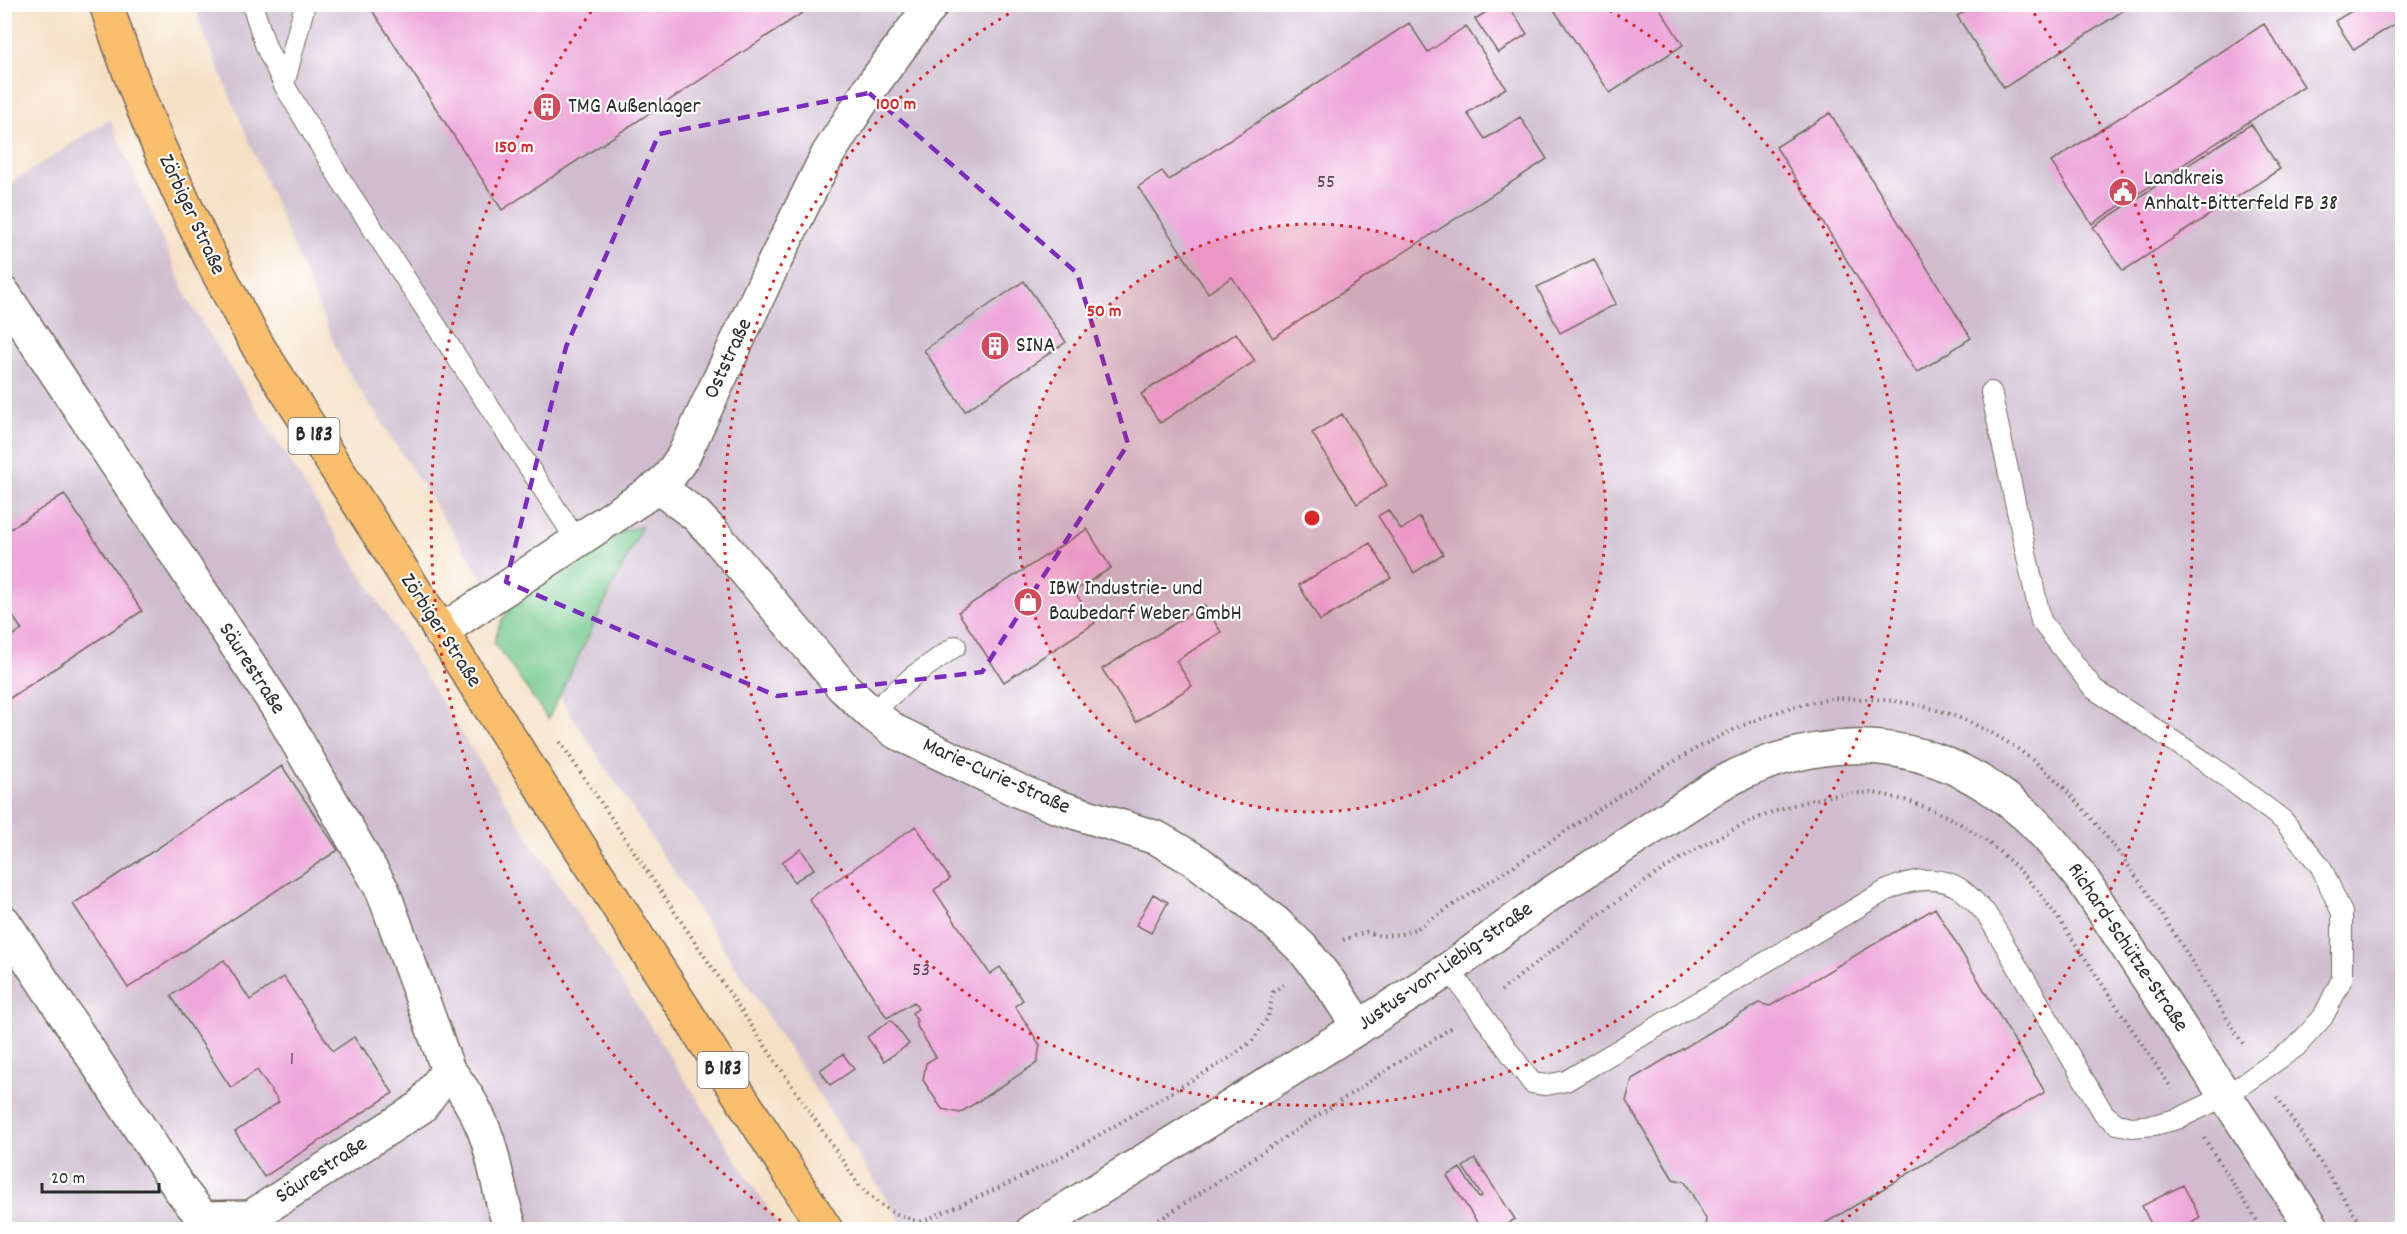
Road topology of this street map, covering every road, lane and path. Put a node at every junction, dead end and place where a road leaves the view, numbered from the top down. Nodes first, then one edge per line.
1 (106, 4) edge
2 (252, 4) edge
3 (305, 4) edge
4 (932, 4) edge
5 (284, 85) junction
6 (4, 294) edge
7 (1991, 392) dead end
8 (658, 487) junction
9 (577, 541) junction
10 (440, 632) junction
11 (956, 646) dead end
12 (871, 713) junction
13 (558, 739) dead end
14 (1874, 746) joint
15 (4, 922) edge
16 (1312, 961) junction
17 (1449, 969) junction
18 (1359, 1027) junction
19 (448, 1070) junction
20 (2226, 1096) junction
21 (921, 1222) junction
22 (511, 1230) edge
23 (826, 1230) edge
24 (926, 1230) edge
25 (1033, 1230) edge
26 (2314, 1230) edge

1 - 10 main road, Zörbiger Straße / B 183
2 - 5 lane
3 - 5 lane
4 - 8 street, Oststraße
5 - 9 lane
6 - 19 street, Säurestraße
7 - 20 lane
8 - 9 street, Oststraße
8 - 12 street, Marie-Curie-Straße
9 - 10 street, Oststraße
10 - 23 main road, Zörbiger Straße / B 183
11 - 12 lane
12 - 16 street, Marie-Curie-Straße
13 - 21 path
14 - 17 street, Justus-von-Liebig-Straße
14 - 20 street, Richard-Schütze-Straße
15 - 19 street, Säurestraße
16 - 18 street, Marie-Curie-Straße
16 - 21 path
17 - 18 street, Justus-von-Liebig-Straße
17 - 20 lane
18 - 25 street, Justus-von-Liebig-Straße
19 - 22 street, Säurestraße
20 - 26 street, Richard-Schütze-Straße
21 - 24 path

